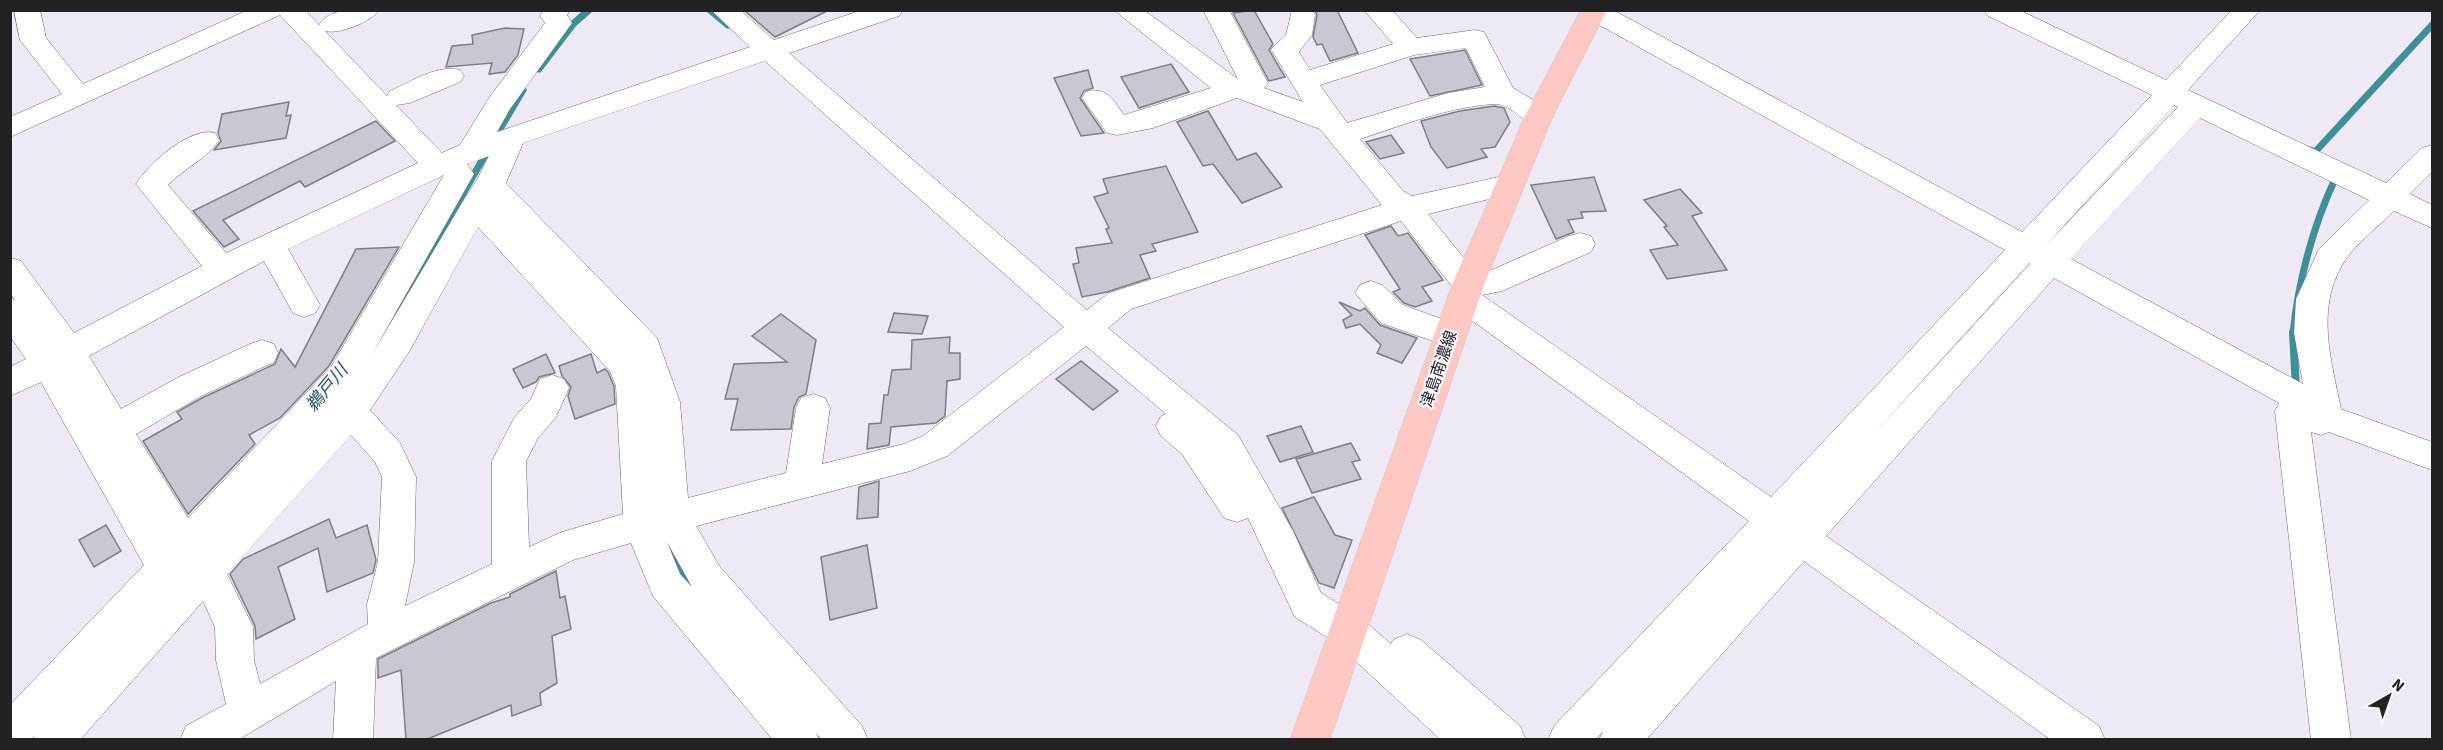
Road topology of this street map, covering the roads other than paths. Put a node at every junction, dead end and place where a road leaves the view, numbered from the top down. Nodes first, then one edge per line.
1 (27, 10) edge
2 (271, 10) edge
3 (290, 10) edge
4 (366, 10) edge
5 (701, 10) edge
6 (724, 10) edge
7 (890, 10) edge
8 (1127, 10) edge
9 (1216, 10) edge
10 (1377, 10) edge
11 (1996, 10) edge
12 (2247, 10) edge
13 (1588, 12) edge
14 (563, 15) edge
15 (1302, 15) dead end
16 (325, 18) edge
17 (1411, 47) junction
18 (760, 53) junction
19 (450, 76) dead end
20 (1303, 81) junction
21 (1237, 90) junction
22 (1502, 94) junction
23 (79, 97) junction
24 (400, 97) junction
25 (1096, 98) dead end
26 (2183, 99) junction
27 (1539, 116) junction
28 (10, 128) edge
29 (1335, 129) junction
30 (508, 138) junction
31 (205, 140) dead end
32 (2433, 155) edge
33 (458, 158) junction
34 (1508, 185) junction
35 (482, 195) junction
36 (2390, 197) junction
37 (1407, 208) junction
38 (2433, 217) edge
39 (1580, 244) dead end
40 (271, 245) junction
41 (2033, 259) junction
42 (10, 269) edge
43 (222, 269) junction
44 (1466, 291) junction
45 (1371, 293) dead end
46 (304, 305) dead end
47 (10, 310) edge
48 (1078, 333) junction
49 (1450, 335) junction
50 (262, 353) dead end
51 (58, 357) junction
52 (10, 383) edge
53 (552, 388) dead end
54 (813, 408) dead end
55 (351, 412) junction
56 (2314, 413) junction
57 (116, 429) junction
58 (2433, 456) edge
59 (802, 484) junction
60 (657, 522) junction
61 (1787, 530) junction
62 (186, 562) junction
63 (511, 573) junction
64 (1349, 627) junction
65 (373, 641) junction
66 (247, 711) junction
67 (10, 734) edge
68 (53, 740) edge
69 (200, 740) edge
70 (353, 740) edge
71 (799, 740) edge
72 (848, 740) edge
73 (1310, 740) edge
74 (1471, 740) edge
75 (1506, 740) edge
76 (1568, 740) edge
77 (1619, 740) edge
78 (2085, 740) edge
79 (2331, 740) edge

1 - 23 street
2 - 23 street
3 - 33 street
4 - 16 street
5 - 18 street
6 - 18 street
7 - 18 street
8 - 21 street
9 - 21 street
10 - 17 street
11 - 26 street
12 - 26 street
13 - 27 main road, 津島南濃線
13 - 41 street
14 - 33 street
15 - 20 street
16 - 24 street
17 - 20 street
17 - 22 street
18 - 30 street
18 - 48 street
19 - 24 street
20 - 29 street
21 - 25 street
21 - 29 street
22 - 27 street
22 - 29 street
23 - 28 street
24 - 33 street
26 - 36 street
26 - 41 street
27 - 34 main road, 津島南濃線
29 - 37 street
30 - 33 street
30 - 35 street
31 - 43 street
32 - 36 street
33 - 40 street
33 - 62 street
34 - 37 street
34 - 44 main road, 津島南濃線
35 - 55 street
35 - 60 street
36 - 38 street
36 - 56 street
37 - 44 street
37 - 48 street
39 - 44 street
40 - 43 street
40 - 46 street
41 - 56 street
41 - 61 street
42 - 51 street
43 - 51 street
44 - 49 main road, 津島南濃線
44 - 61 street
45 - 49 street
47 - 51 street
48 - 59 street
48 - 64 street
49 - 64 main road, 津島南濃線
50 - 57 street
51 - 52 street
51 - 57 street
51 - 62 street
53 - 63 street
54 - 59 street
55 - 62 street
55 - 65 street
56 - 58 street
56 - 79 street
57 - 62 street
59 - 60 street
60 - 63 street
60 - 71 street
60 - 72 street
61 - 76 street
61 - 77 street
61 - 78 street
62 - 66 street
62 - 67 street
62 - 68 street
63 - 65 street
64 - 73 main road, 津島南濃線
64 - 74 street
64 - 75 street
65 - 66 street
65 - 70 street
66 - 69 street

